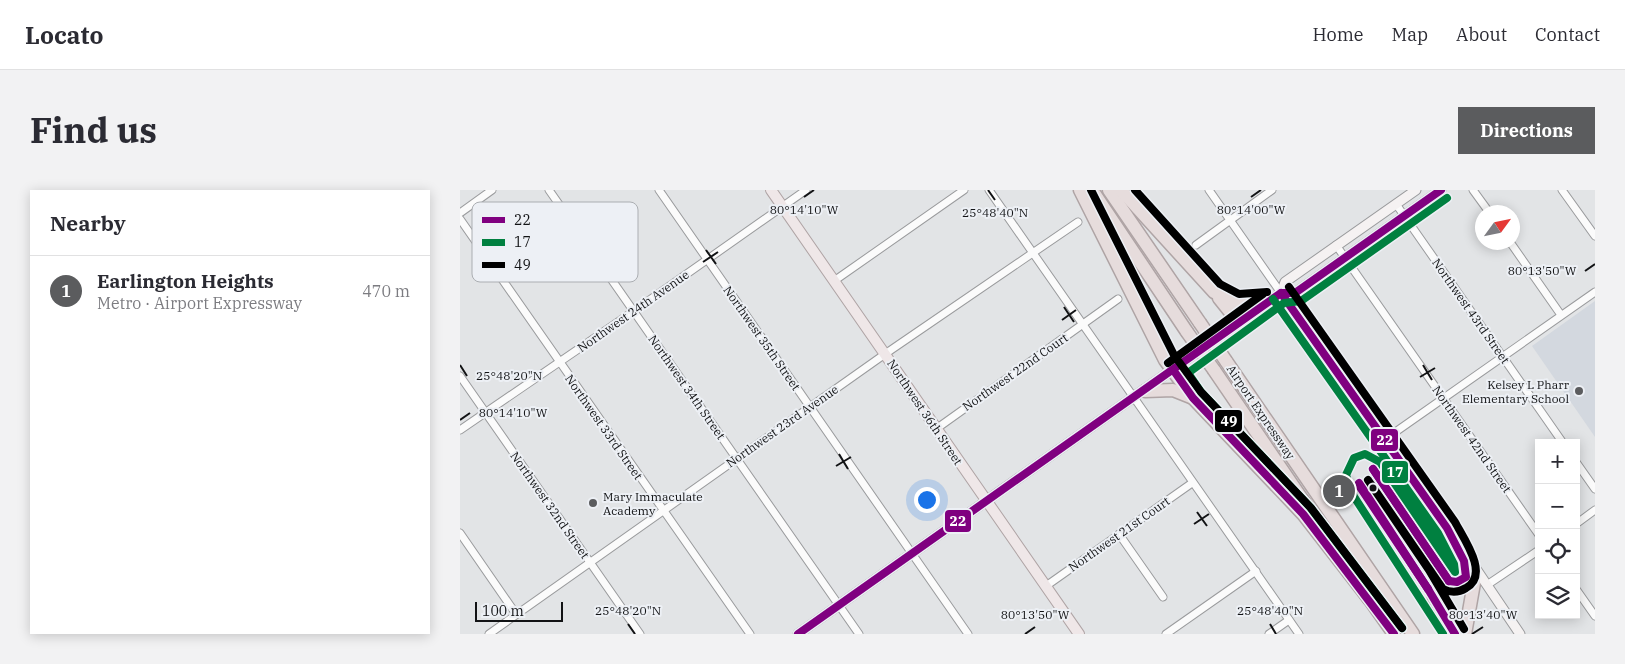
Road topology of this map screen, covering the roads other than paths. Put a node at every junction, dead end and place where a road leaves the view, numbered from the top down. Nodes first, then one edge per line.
1 (492, 190) edge
2 (549, 190) edge
3 (659, 190) edge
4 (771, 190) edge
5 (806, 190) edge
6 (964, 190) edge
7 (989, 190) edge
8 (1080, 190) edge
9 (1092, 190) edge
10 (1109, 190) edge
11 (1121, 190) edge
12 (1209, 190) edge
13 (1272, 190) edge
14 (1416, 190) edge
15 (1441, 190) edge
16 (1473, 190) edge
17 (1562, 190) edge
18 (1431, 193) edge
19 (475, 202) edge
20 (557, 202) edge
21 (472, 204) edge
22 (1396, 204) junction
23 (1484, 205) edge
24 (782, 207) junction
25 (460, 213) edge
26 (1404, 216) junction
27 (460, 219) edge
28 (1230, 220) junction
29 (1078, 222) dead end
30 (472, 236) edge
31 (1595, 236) edge
32 (1196, 245) dead end
33 (1336, 245) junction
34 (1516, 250) edge
35 (1033, 253) junction
36 (1344, 258) junction
37 (707, 260) junction
38 (834, 281) junction
39 (504, 282) edge
40 (614, 282) edge
41 (1214, 292) junction
42 (1595, 292) edge
43 (1282, 293) junction
44 (1118, 299) dead end
45 (1268, 302) junction
46 (634, 311) junction
47 (1561, 316) junction
48 (1240, 323) junction
49 (1082, 324) junction
50 (885, 354) junction
51 (1503, 357) junction
52 (559, 362) junction
53 (1174, 371) junction
54 (460, 376) edge
55 (1145, 390) junction
56 (1134, 398) junction
57 (1193, 398) junction
58 (1443, 398) junction
59 (811, 407) junction
60 (485, 412) junction
61 (936, 429) junction
62 (460, 430) edge
63 (1560, 439) edge
64 (1384, 440) junction
65 (736, 458) junction
66 (1580, 468) edge
67 (1192, 483) junction
68 (1595, 489) edge
69 (987, 502) junction
70 (1595, 510) edge
71 (662, 511) junction
72 (1580, 521) edge
73 (1535, 529) edge
74 (460, 533) edge
75 (1119, 534) junction
76 (914, 553) junction
77 (1535, 553) edge
78 (1468, 558) junction
79 (589, 562) junction
80 (1256, 571) junction
81 (1487, 585) junction
82 (1046, 586) junction
83 (1580, 595) edge
84 (1162, 597) dead end
85 (1434, 598) dead end
86 (1369, 599) junction
87 (840, 605) junction
88 (516, 614) junction
89 (1595, 616) edge
90 (1289, 620) junction
91 (489, 634) edge
92 (640, 634) edge
93 (750, 634) edge
94 (798, 634) edge
95 (859, 634) edge
96 (968, 634) edge
97 (1080, 634) edge
98 (1166, 634) edge
99 (1269, 634) edge
100 (1299, 634) edge
101 (1394, 634) edge
102 (1413, 634) edge
103 (1455, 634) edge
104 (1465, 634) edge
105 (1520, 634) edge

1 - 19 street
2 - 20 street, Northwest 34th Street
3 - 37 street, Northwest 35th Street
4 - 24 main road, Northwest 36th Street
5 - 24 street, Northwest 24th Avenue
6 - 38 street
7 - 35 street
8 - 53 highway
9 - 86 highway, Airport Expressway, bridge
10 - 102 highway, Airport Expressway, bridge
11 - 41 highway
12 - 28 street
13 - 28 street
14 - 22 main road
15 - 18 main road
16 - 23 street
17 - 31 street
18 - 26 main road
21 - 25 street
22 - 26 street, Northwest 43rd Street
22 - 33 main road
24 - 37 street, Northwest 24th Avenue
24 - 38 main road, Northwest 36th Street
26 - 36 main road
26 - 51 street, Northwest 43rd Street
27 - 30 street, Northwest 33rd Street
28 - 32 street
28 - 43 street
29 - 35 street, Northwest 23rd Avenue
33 - 36 street, Northwest 42nd Street
33 - 43 main road
34 - 47 street
35 - 49 street
35 - 50 street, Northwest 23rd Avenue
36 - 43 main road
36 - 58 street, Northwest 42nd Street
37 - 46 street, Northwest 24th Avenue
37 - 59 street, Northwest 35th Street
38 - 50 main road, Northwest 36th Street
39 - 52 street, Northwest 33rd Street
40 - 46 street, Northwest 34th Street
41 - 45 highway
41 - 48 highway
42 - 47 street
43 - 45 main road
43 - 64 main road
44 - 49 street, Northwest 22nd Court
45 - 48 main road
46 - 52 street, Northwest 24th Avenue
46 - 65 street, Northwest 34th Street
47 - 51 street
48 - 53 main road
49 - 56 street
49 - 61 street, Northwest 22nd Court
50 - 59 street, Northwest 23rd Avenue
50 - 61 main road, Northwest 36th Street
51 - 58 street
51 - 63 street, Northwest 43rd Street
52 - 60 street, Northwest 24th Avenue
52 - 71 street, Northwest 33rd Street
53 - 55 main road
53 - 57 highway
54 - 60 street, Northwest 32nd Street
55 - 56 main road
55 - 57 highway
56 - 67 street
56 - 69 main road
57 - 86 highway
58 - 64 street
58 - 73 street, Northwest 42nd Street
59 - 65 street, Northwest 23rd Avenue
59 - 76 street, Northwest 35th Street
60 - 62 street, Northwest 24th Avenue
60 - 79 street, Northwest 32nd Street
61 - 69 main road, Northwest 36th Street
64 - 78 main road
65 - 71 street, Northwest 23rd Avenue
65 - 87 street, Northwest 34th Street
66 - 68 street
67 - 75 street, Northwest 21st Court
67 - 80 street
69 - 76 main road
69 - 82 main road, Northwest 36th Street
70 - 72 street
71 - 79 street, Northwest 23rd Avenue
71 - 93 street, Northwest 33rd Street
74 - 88 street
75 - 82 street, Northwest 21st Court
75 - 84 street
76 - 87 main road
76 - 96 street, Northwest 35th Street
77 - 81 street
78 - 81 main road
78 - 104 highway
79 - 88 street, Northwest 23rd Avenue
79 - 92 street, Northwest 32nd Street
80 - 90 street
80 - 98 street
81 - 105 main road
82 - 97 main road, Northwest 36th Street
83 - 89 street
85 - 103 highway
86 - 101 highway, Airport Expressway
87 - 94 main road
87 - 95 street, Northwest 34th Street
88 - 91 street, Northwest 23rd Avenue
90 - 99 street
90 - 100 street

